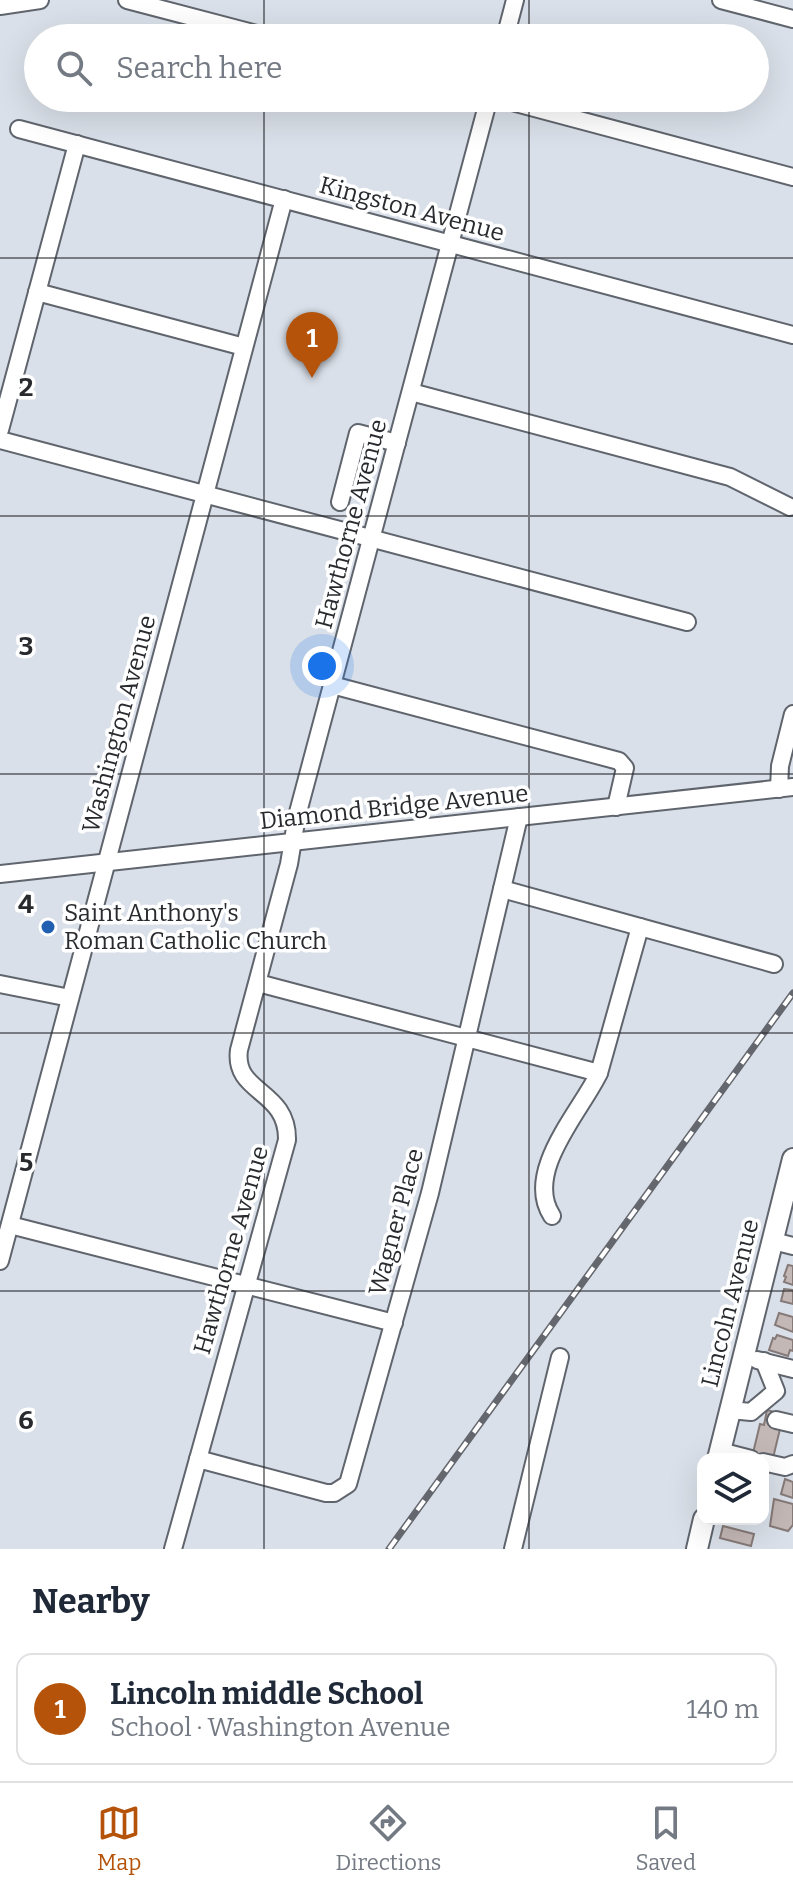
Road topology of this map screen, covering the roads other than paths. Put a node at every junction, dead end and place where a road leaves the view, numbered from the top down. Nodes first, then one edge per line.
1 (40, 0) edge
2 (127, 0) edge
3 (515, 0) edge
4 (721, 0) edge
5 (10, 4) edge
6 (793, 19) edge
7 (219, 24) edge
8 (509, 24) edge
9 (485, 112) edge
10 (549, 112) edge
11 (19, 129) dead end
12 (77, 144) junction
13 (793, 177) edge
14 (284, 199) junction
15 (450, 244) junction
16 (37, 292) junction
17 (793, 335) edge
18 (244, 347) junction
19 (411, 392) junction
20 (0, 430) edge
21 (0, 440) edge
22 (397, 443) junction
23 (205, 494) junction
24 (340, 502) dead end
25 (790, 507) dead end
26 (372, 539) junction
27 (687, 622) dead end
28 (332, 685) junction
29 (793, 714) edge
30 (786, 788) edge
31 (616, 807) junction
32 (519, 817) junction
33 (293, 842) junction
34 (106, 862) junction
35 (0, 874) edge
36 (502, 889) junction
37 (640, 927) junction
38 (774, 964) dead end
39 (258, 983) junction
40 (0, 984) edge
41 (70, 998) junction
42 (467, 1038) junction
43 (599, 1073) junction
44 (793, 1159) edge
45 (552, 1216) dead end
46 (10, 1225) junction
47 (773, 1241) junction
48 (793, 1246) edge
49 (0, 1261) edge
50 (246, 1285) junction
51 (394, 1323) junction
52 (560, 1357) dead end
53 (754, 1359) junction
54 (793, 1369) edge
55 (763, 1417) edge
56 (721, 1453) edge
57 (198, 1459) junction
58 (769, 1463) edge
59 (793, 1464) edge
60 (703, 1525) edge
61 (173, 1549) edge
62 (513, 1549) edge
63 (697, 1549) edge

1 - 5 street
2 - 7 street
3 - 8 street
4 - 6 street
9 - 15 street, Hawthorne Avenue
10 - 13 street
11 - 12 street, Kingston Avenue
12 - 14 street, Kingston Avenue
12 - 16 street
14 - 15 street, Kingston Avenue
14 - 18 street, Washington Avenue
15 - 17 street, Kingston Avenue
15 - 19 street, Hawthorne Avenue
16 - 18 street
16 - 20 street
18 - 23 street, Washington Avenue
19 - 22 street, Hawthorne Avenue
19 - 25 street
21 - 23 street
22 - 24 street
22 - 26 street, Hawthorne Avenue
23 - 26 street
23 - 34 street, Washington Avenue
26 - 27 street
26 - 28 street, Hawthorne Avenue
28 - 31 street
28 - 33 street, Hawthorne Avenue
29 - 30 street
30 - 31 street, Diamond Bridge Avenue
31 - 32 street, Diamond Bridge Avenue
32 - 33 street, Diamond Bridge Avenue
32 - 36 street, Wagner Place
33 - 34 street, Diamond Bridge Avenue
33 - 39 street, Hawthorne Avenue
34 - 35 street, Diamond Bridge Avenue
34 - 41 street, Washington Avenue
36 - 37 street
36 - 42 street, Wagner Place
37 - 38 street
37 - 43 street
39 - 42 street
39 - 50 street, Hawthorne Avenue
40 - 41 street
41 - 46 street, Washington Avenue
42 - 43 street
42 - 51 street, Wagner Place
43 - 45 street
44 - 47 main road, Lincoln Avenue
46 - 49 street, Washington Avenue
46 - 50 street
47 - 48 street
47 - 53 main road, Lincoln Avenue
50 - 51 street
50 - 57 street, Hawthorne Avenue
51 - 57 street, Wagner Place
52 - 62 street
53 - 54 street
53 - 55 main road, Lincoln Avenue
53 - 55 street
55 - 56 main road, Lincoln Avenue
57 - 61 street, Hawthorne Avenue
58 - 59 street
60 - 63 main road

